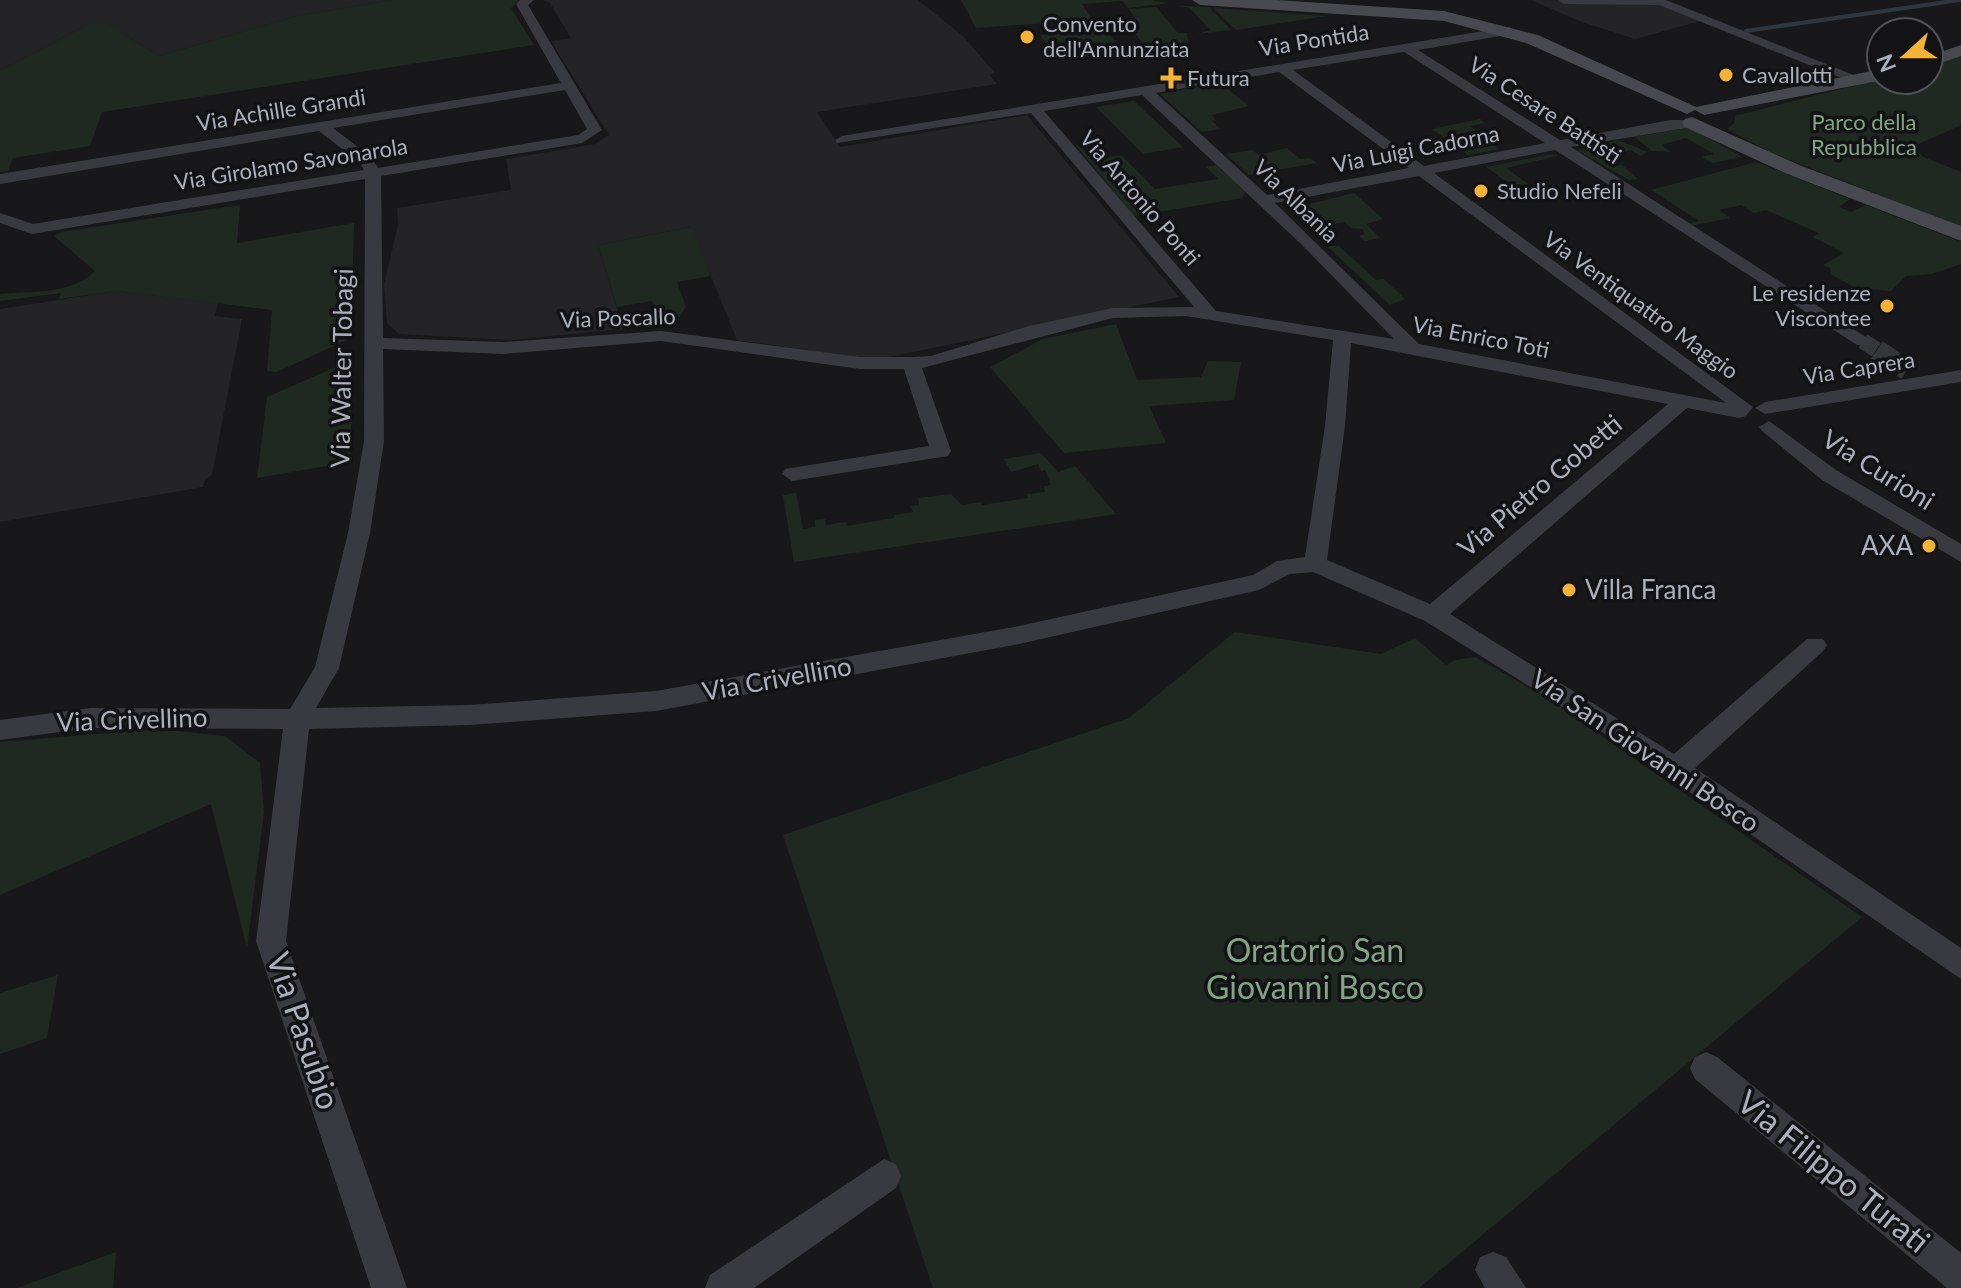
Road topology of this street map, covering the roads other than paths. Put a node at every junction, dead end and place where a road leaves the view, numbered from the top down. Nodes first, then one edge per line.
1 (528, 0) edge
2 (1200, 0) edge
3 (1564, 0) edge
4 (1659, 1) edge
5 (1508, 31) junction
6 (1405, 47) junction
7 (1282, 68) junction
8 (1865, 79) edge
9 (1859, 80) junction
10 (570, 85) junction
11 (1145, 90) junction
12 (1034, 108) junction
13 (1697, 119) junction
14 (320, 125) junction
15 (842, 140) dead end
16 (1555, 145) junction
17 (1420, 170) junction
18 (373, 172) junction
19 (0, 179) edge
20 (1264, 200) junction
21 (0, 218) edge
22 (1961, 234) edge
23 (1212, 317) junction
24 (1342, 337) junction
25 (1863, 341) tunnel mouth
26 (372, 343) junction
27 (1413, 348) junction
28 (911, 363) junction
29 (1907, 370) tunnel mouth
30 (1961, 376) edge
31 (1924, 381) junction
32 (1684, 400) junction
33 (1741, 409) junction
34 (1767, 418) junction
35 (792, 474) dead end
36 (1961, 554) edge
37 (1315, 564) junction
38 (1433, 615) junction
39 (1815, 645) dead end
40 (297, 719) junction
41 (0, 730) edge
42 (1676, 769) junction
43 (1961, 965) edge
44 (1706, 1068) dead end
45 (884, 1176) dead end
46 (1961, 1276) edge
47 (389, 1288) edge
48 (723, 1288) edge

1 - 10 street
2 - 5 street
3 - 4 street
4 - 9 street
5 - 6 street, Via Pontida
5 - 13 street
6 - 7 street, Via Pontida
6 - 16 street, Via Cesare Battisti
7 - 11 street, Via Pontida
7 - 17 street, Via Ventiquattro Maggio
8 - 9 street
9 - 13 street
10 - 14 street, Via Achille Grandi
10 - 18 street, Via Girolamo Savonarola
11 - 12 street, Via Pontida
11 - 20 street, Via Albania
12 - 15 street, Via Pontida
12 - 23 street, Via Antonio Ponti
13 - 16 street, Via Luigi Cadorna
13 - 22 street
14 - 18 street
14 - 19 street, Via Achille Grandi
16 - 17 street, Via Luigi Cadorna
16 - 25 street, Via Cesare Battisti
17 - 20 street, Via Luigi Cadorna
17 - 33 street, Via Ventiquattro Maggio
18 - 21 street, Via Girolamo Savonarola
18 - 26 street, Via Walter Tobagi
20 - 27 street, Via Albania
23 - 24 street, Via Enrico Toti
23 - 28 street, Via Poscallo
24 - 27 street, Via Enrico Toti
24 - 37 street
26 - 28 street, Via Poscallo
26 - 40 street, Via Walter Tobagi
27 - 32 street, Via Enrico Toti
28 - 35 street
29 - 31 street
30 - 31 street, Via Caprera
31 - 34 street, Via Caprera
32 - 33 street, Via Enrico Toti
32 - 38 street, Via Pietro Gobetti
33 - 34 street, Via Caprera
34 - 36 street, Via Curioni
37 - 38 street, Via San Giovanni Bosco
37 - 40 street, Via Crivellino
38 - 42 street, Via San Giovanni Bosco
39 - 42 street
40 - 41 street, Via Crivellino
40 - 47 street, Via Pasubio
42 - 43 street, Via San Giovanni Bosco
44 - 46 street, Via Filippo Turati
45 - 48 street

